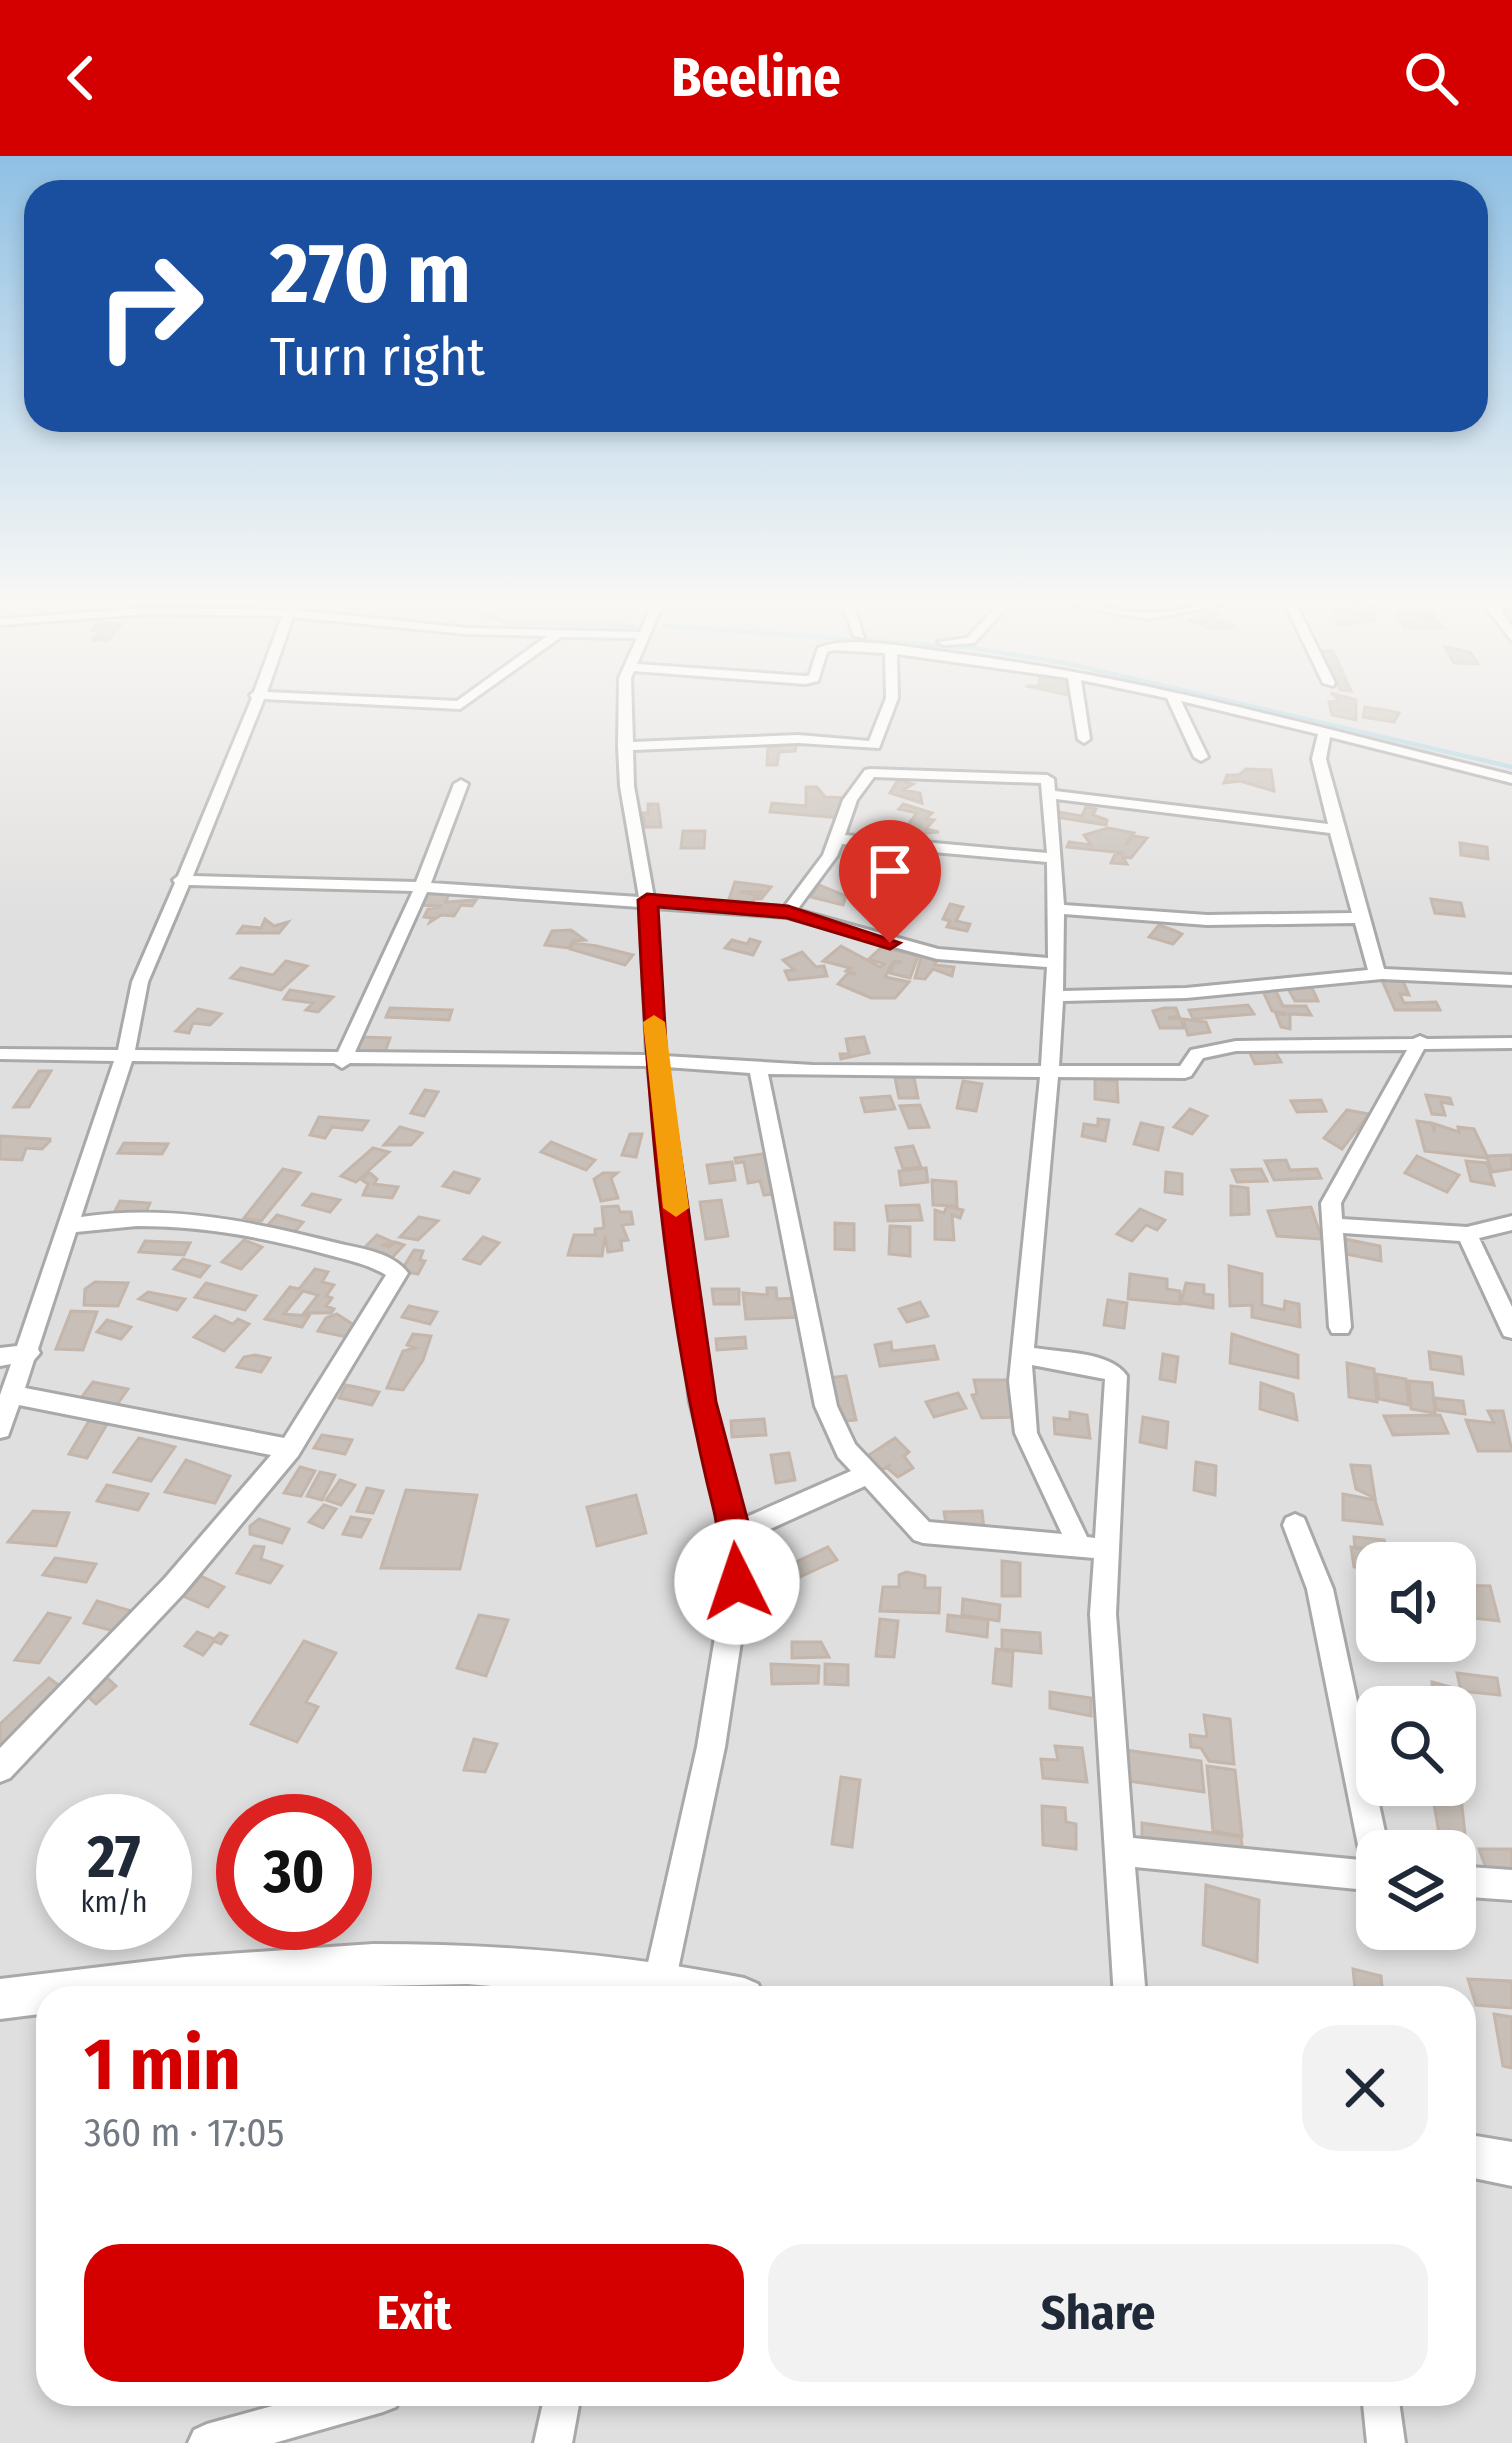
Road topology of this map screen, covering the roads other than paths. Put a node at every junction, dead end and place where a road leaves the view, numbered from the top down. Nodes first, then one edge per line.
1 (251, 711) edge
2 (626, 711) edge
3 (887, 711) edge
4 (1080, 711) edge
5 (1180, 711) edge
6 (1235, 711) edge
7 (1325, 731) junction
8 (1084, 739) dead end
9 (624, 746) junction
10 (1201, 757) dead end
11 (1512, 778) edge
12 (461, 784) dead end
13 (1049, 794) junction
14 (1335, 829) junction
15 (838, 839) junction
16 (1054, 858) junction
17 (180, 880) junction
18 (422, 887) junction
19 (647, 900) junction
20 (1053, 910) junction
21 (788, 912) junction
22 (1361, 918) junction
23 (1053, 963) junction
24 (1377, 974) junction
25 (1512, 980) edge
26 (1053, 996) junction
27 (1420, 1040) junction
28 (1512, 1043) edge
29 (126, 1052) junction
30 (0, 1054) edge
31 (656, 1061) junction
32 (342, 1062) junction
33 (758, 1067) junction
34 (1047, 1067) junction
35 (1512, 1223) edge
36 (1331, 1225) junction
37 (69, 1226) junction
38 (1467, 1234) junction
39 (1340, 1327) dead end
40 (1512, 1330) edge
41 (29, 1353) junction
42 (1022, 1354) junction
43 (0, 1357) edge
44 (12, 1395) junction
45 (0, 1429) edge
46 (290, 1449) junction
47 (865, 1474) junction
48 (1295, 1525) dead end
49 (736, 1533) junction
50 (1092, 1548) junction
51 (0, 1768) edge
52 (1370, 1830) edge
53 (1120, 1852) junction
54 (1356, 1874) edge
55 (1476, 1882) edge
56 (1512, 1885) edge
57 (92, 1986) edge
58 (646, 1986) edge
59 (659, 1986) edge
60 (1129, 1986) edge
61 (36, 1994) edge
62 (0, 1999) edge
63 (1476, 2157) edge
64 (1512, 2164) edge
65 (340, 2406) edge
66 (561, 2406) edge
67 (1381, 2406) edge
68 (208, 2443) edge
69 (553, 2443) edge
70 (1386, 2443) edge

1 - 17 street
2 - 9 street
3 - 9 street
4 - 8 street
5 - 10 street
6 - 7 street
7 - 11 street
7 - 14 street
9 - 19 street
12 - 18 street
13 - 14 street
13 - 15 street
13 - 16 street
14 - 22 street
15 - 16 street
15 - 21 street
16 - 20 street
17 - 18 street
17 - 29 street
18 - 19 street
18 - 32 street
19 - 21 street
19 - 31 street
20 - 22 street
20 - 23 street
21 - 23 street
22 - 24 street
23 - 26 street
24 - 25 street
24 - 26 street
26 - 34 street
27 - 28 street
27 - 34 street
27 - 36 street
29 - 30 street
29 - 32 street
29 - 37 street
31 - 32 street
31 - 33 street
31 - 49 street
33 - 34 street
33 - 47 street
34 - 42 street
35 - 38 street
36 - 38 street
36 - 39 street
37 - 41 street
37 - 46 street
38 - 40 street
41 - 43 street
41 - 44 street
42 - 50 street
42 - 50 street
44 - 45 street
44 - 46 street
46 - 51 street
47 - 49 street
47 - 50 street
48 - 52 street
49 - 59 street
50 - 53 street
53 - 54 street
53 - 60 street
55 - 56 street
57 - 58 street
61 - 62 street
63 - 64 street
65 - 68 street
66 - 69 street
67 - 70 street

